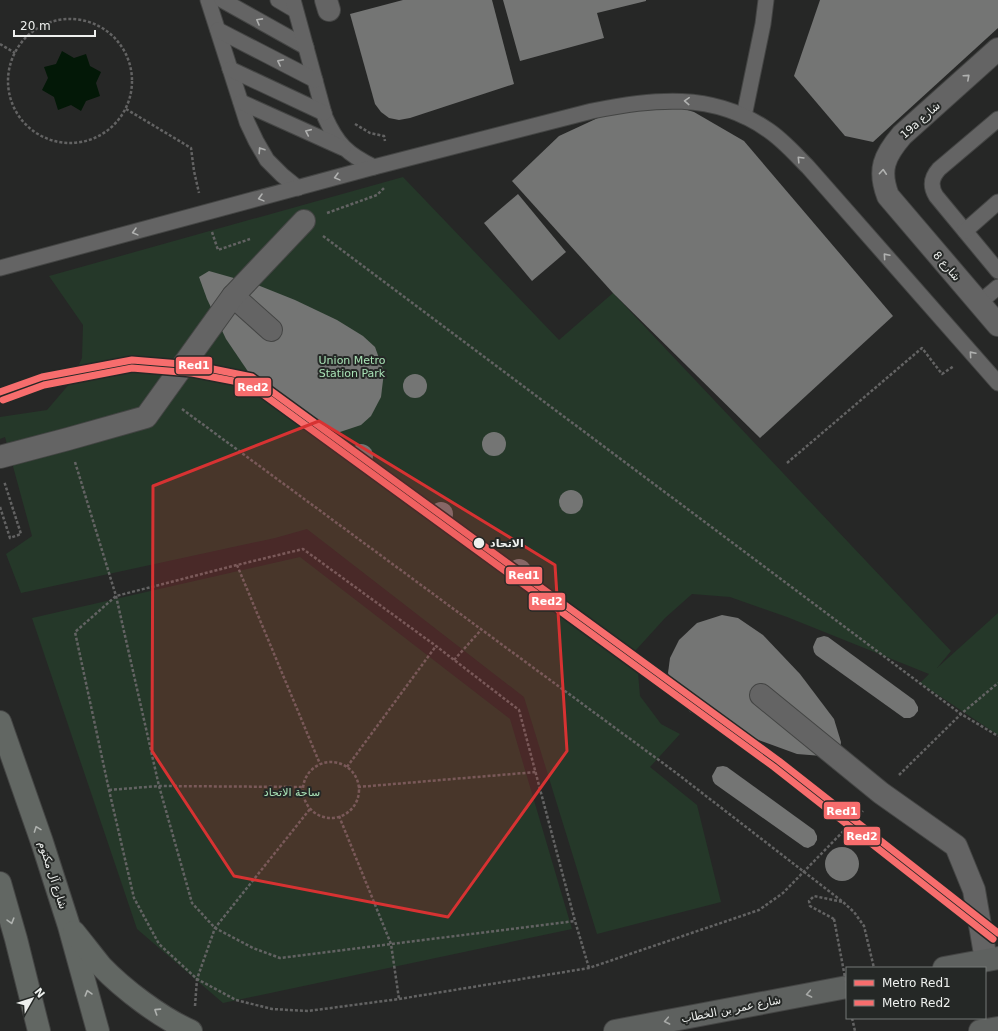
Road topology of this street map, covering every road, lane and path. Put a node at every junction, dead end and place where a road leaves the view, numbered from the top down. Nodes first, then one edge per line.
1 (208, 0) edge
2 (222, 0) edge
3 (278, 0) edge
4 (766, 0) edge
5 (294, 5) edge
6 (218, 30) junction
7 (0, 44) edge
8 (306, 47) junction
9 (998, 49) edge
10 (15, 53) junction
11 (230, 69) junction
12 (315, 80) junction
13 (241, 102) junction
14 (126, 108) junction
15 (324, 114) junction
16 (744, 116) junction
17 (998, 119) edge
18 (344, 148) junction
19 (374, 167) junction
20 (298, 188) junction
21 (199, 193) dead end
22 (998, 202) edge
23 (896, 207) joint
24 (304, 221) joint
25 (965, 231) junction
26 (0, 268) edge
27 (998, 271) edge
28 (998, 287) edge
29 (233, 296) junction
30 (979, 303) junction
31 (998, 325) edge
32 (271, 330) dead end
33 (972, 353) junction
34 (998, 383) edge
35 (162, 395) junction
36 (68, 439) junction
37 (787, 463) dead end
38 (2, 468) edge
39 (0, 507) edge
40 (236, 565) junction
41 (116, 596) junction
42 (481, 630) junction
43 (436, 646) junction
44 (454, 660) junction
45 (998, 682) edge
46 (761, 694) dead end
47 (961, 714) junction
48 (0, 722) edge
49 (998, 736) edge
50 (320, 764) junction
51 (347, 768) junction
52 (536, 772) junction
53 (159, 786) junction
54 (303, 787) junction
55 (358, 787) junction
56 (109, 790) junction
57 (881, 793) junction
58 (310, 809) junction
59 (339, 816) junction
60 (804, 871) junction
61 (0, 883) edge
62 (843, 902) junction
63 (575, 921) junction
64 (69, 926) junction
65 (215, 928) junction
66 (390, 944) junction
67 (992, 959) edge
68 (874, 967) edge
69 (949, 967) edge
70 (589, 968) junction
71 (197, 979) junction
72 (846, 982) edge
73 (846, 987) edge
74 (399, 999) junction
75 (852, 1019) edge
76 (998, 1028) edge
77 (187, 1029) edge
78 (39, 1031) edge
79 (98, 1031) edge
80 (615, 1031) edge
81 (855, 1031) edge
82 (980, 1031) edge

1 - 6 lane
8 -> 2 lane
3 - 5 lane
4 - 16 lane
5 - 8 lane
6 - 11 lane
12 -> 6 lane
7 - 10 path
8 - 12 lane
23 -> 9 street, 19a شارع
10 - 14 path
10 - 14 path
11 - 13 lane
11 - 15 lane
12 - 15 lane
18 -> 13 lane
20 -> 13 lane
14 - 21 path
15 - 18 lane
16 -> 19 lane
33 -> 16 lane
17 - 25 lane
18 - 19 lane
19 -> 20 lane
20 -> 26 lane
22 - 25 lane
23 - 30 street, شارع 8
24 - 29 street
24 - 47 path
25 - 27 lane
28 - 30 lane
29 - 32 street
29 - 35 street
30 - 31 street, شارع 8
34 -> 33 lane
33 - 37 path
35 - 36 street
35 - 42 path
36 - 38 street
36 - 41 path
38 - 39 path
40 - 41 path
40 - 43 path
40 - 50 path
41 - 53 path
41 - 56 path
42 - 44 path
42 - 60 path
43 - 44 path
43 - 51 path
44 - 52 path
45 - 47 path
46 - 57 street
47 - 49 path
47 - 57 path
64 -> 48 main road, شارع آل مكتوم
50 - 51 path
50 - 54 path
51 - 55 path
52 - 55 path
52 - 63 path
53 - 54 path
53 - 56 path
53 - 65 path
54 - 58 path
55 - 59 path
56 - 71 path
57 - 60 path
57 - 67 street
58 - 59 path
58 - 65 path
59 - 66 path
60 - 62 path
60 - 70 path
61 -> 78 main road
62 - 68 path
62 - 72 path, bridge
63 - 66 path
63 - 70 path
77 -> 64 main road
79 -> 64 main road, شارع آل مكتوم
65 - 66 path
65 - 71 path
66 - 74 path
67 - 69 main road
70 - 74 path
71 - 74 path
71 - 77 path
73 -> 80 main road, شارع عمر بن الخطاب
75 - 81 path
76 - 82 main road

